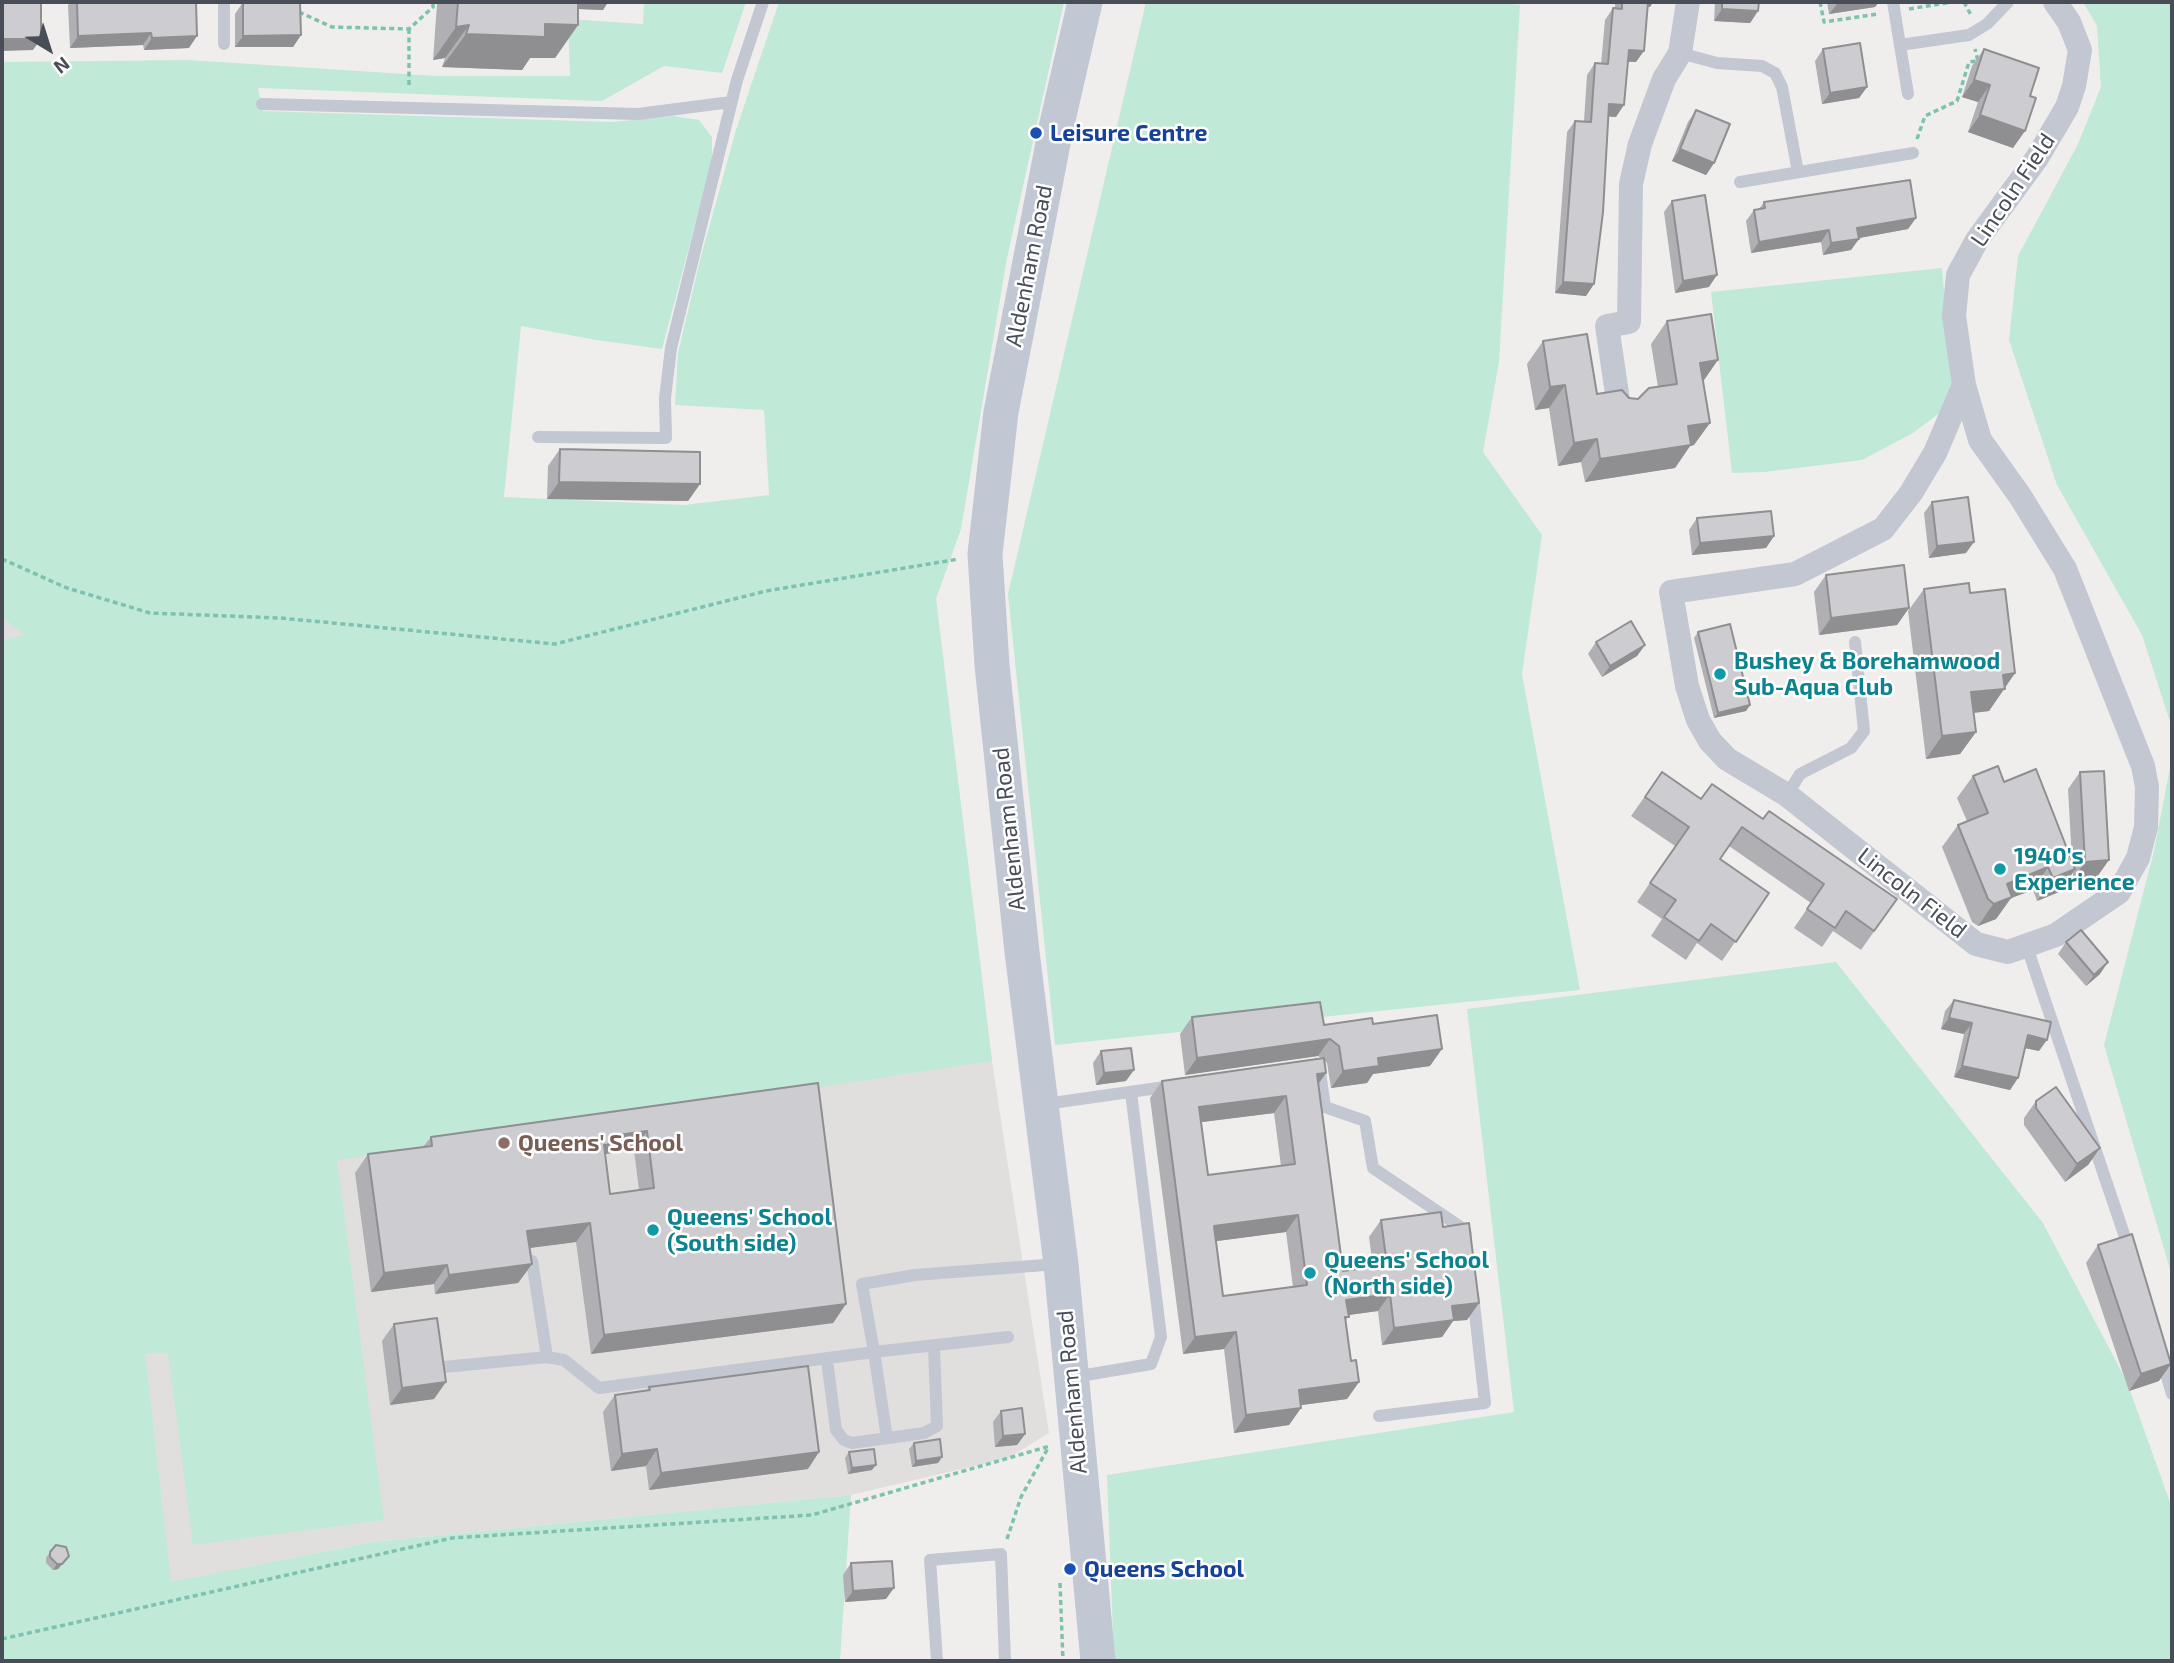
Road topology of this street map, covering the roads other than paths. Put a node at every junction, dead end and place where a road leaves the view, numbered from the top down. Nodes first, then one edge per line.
1 (224, 2) edge
2 (763, 2) edge
3 (1085, 2) edge
4 (1688, 2) edge
5 (1893, 2) edge
6 (2008, 2) edge
7 (2055, 2) edge
8 (224, 44) dead end
9 (1900, 45) junction
10 (1680, 53) junction
11 (1908, 94) dead end
12 (731, 102) junction
13 (262, 104) dead end
14 (1913, 153) road end
15 (1798, 172) junction
16 (1740, 181) dead end
17 (1964, 385) junction
18 (1619, 407) edge
19 (538, 437) dead end
20 (1855, 642) dead end
21 (1787, 795) junction
22 (2027, 947) junction
23 (1308, 1067) edge
24 (1187, 1084) edge
25 (1131, 1092) junction
26 (1041, 1105) junction
27 (1467, 1244) edge
28 (2132, 1259) edge
29 (532, 1261) edge
30 (1061, 1264) junction
31 (1471, 1284) edge
32 (1008, 1337) dead end
33 (2155, 1339) edge
34 (934, 1346) junction
35 (874, 1352) junction
36 (547, 1357) junction
37 (827, 1360) junction
38 (444, 1367) edge
39 (1071, 1377) junction
40 (2172, 1394) edge
41 (1380, 1416) dead end
42 (887, 1438) junction
43 (937, 1661) edge
44 (1005, 1661) edge
45 (1098, 1661) edge

1 - 8 lane
2 - 12 lane
3 - 26 main road, Aldenham Road
4 - 10 street
5 - 9 lane
6 - 9 lane
7 - 17 street, Lincoln Field
9 - 11 lane
10 - 15 lane
10 - 18 street
12 - 13 lane
12 - 19 lane
14 - 15 lane
15 - 16 lane
17 - 21 street, Lincoln Field
17 - 22 street, Lincoln Field
20 - 21 lane
21 - 22 street, Lincoln Field
22 - 28 lane
23 - 27 lane
24 - 25 lane
25 - 26 lane
25 - 39 lane
26 - 30 main road, Aldenham Road
29 - 36 lane
30 - 35 lane
30 - 39 main road, Aldenham Road
31 - 41 lane
32 - 34 lane
33 - 40 lane
34 - 35 lane
34 - 42 lane
35 - 37 lane
35 - 42 lane
36 - 37 lane
36 - 38 lane
37 - 42 lane
39 - 45 main road, Aldenham Road
43 - 44 lane

